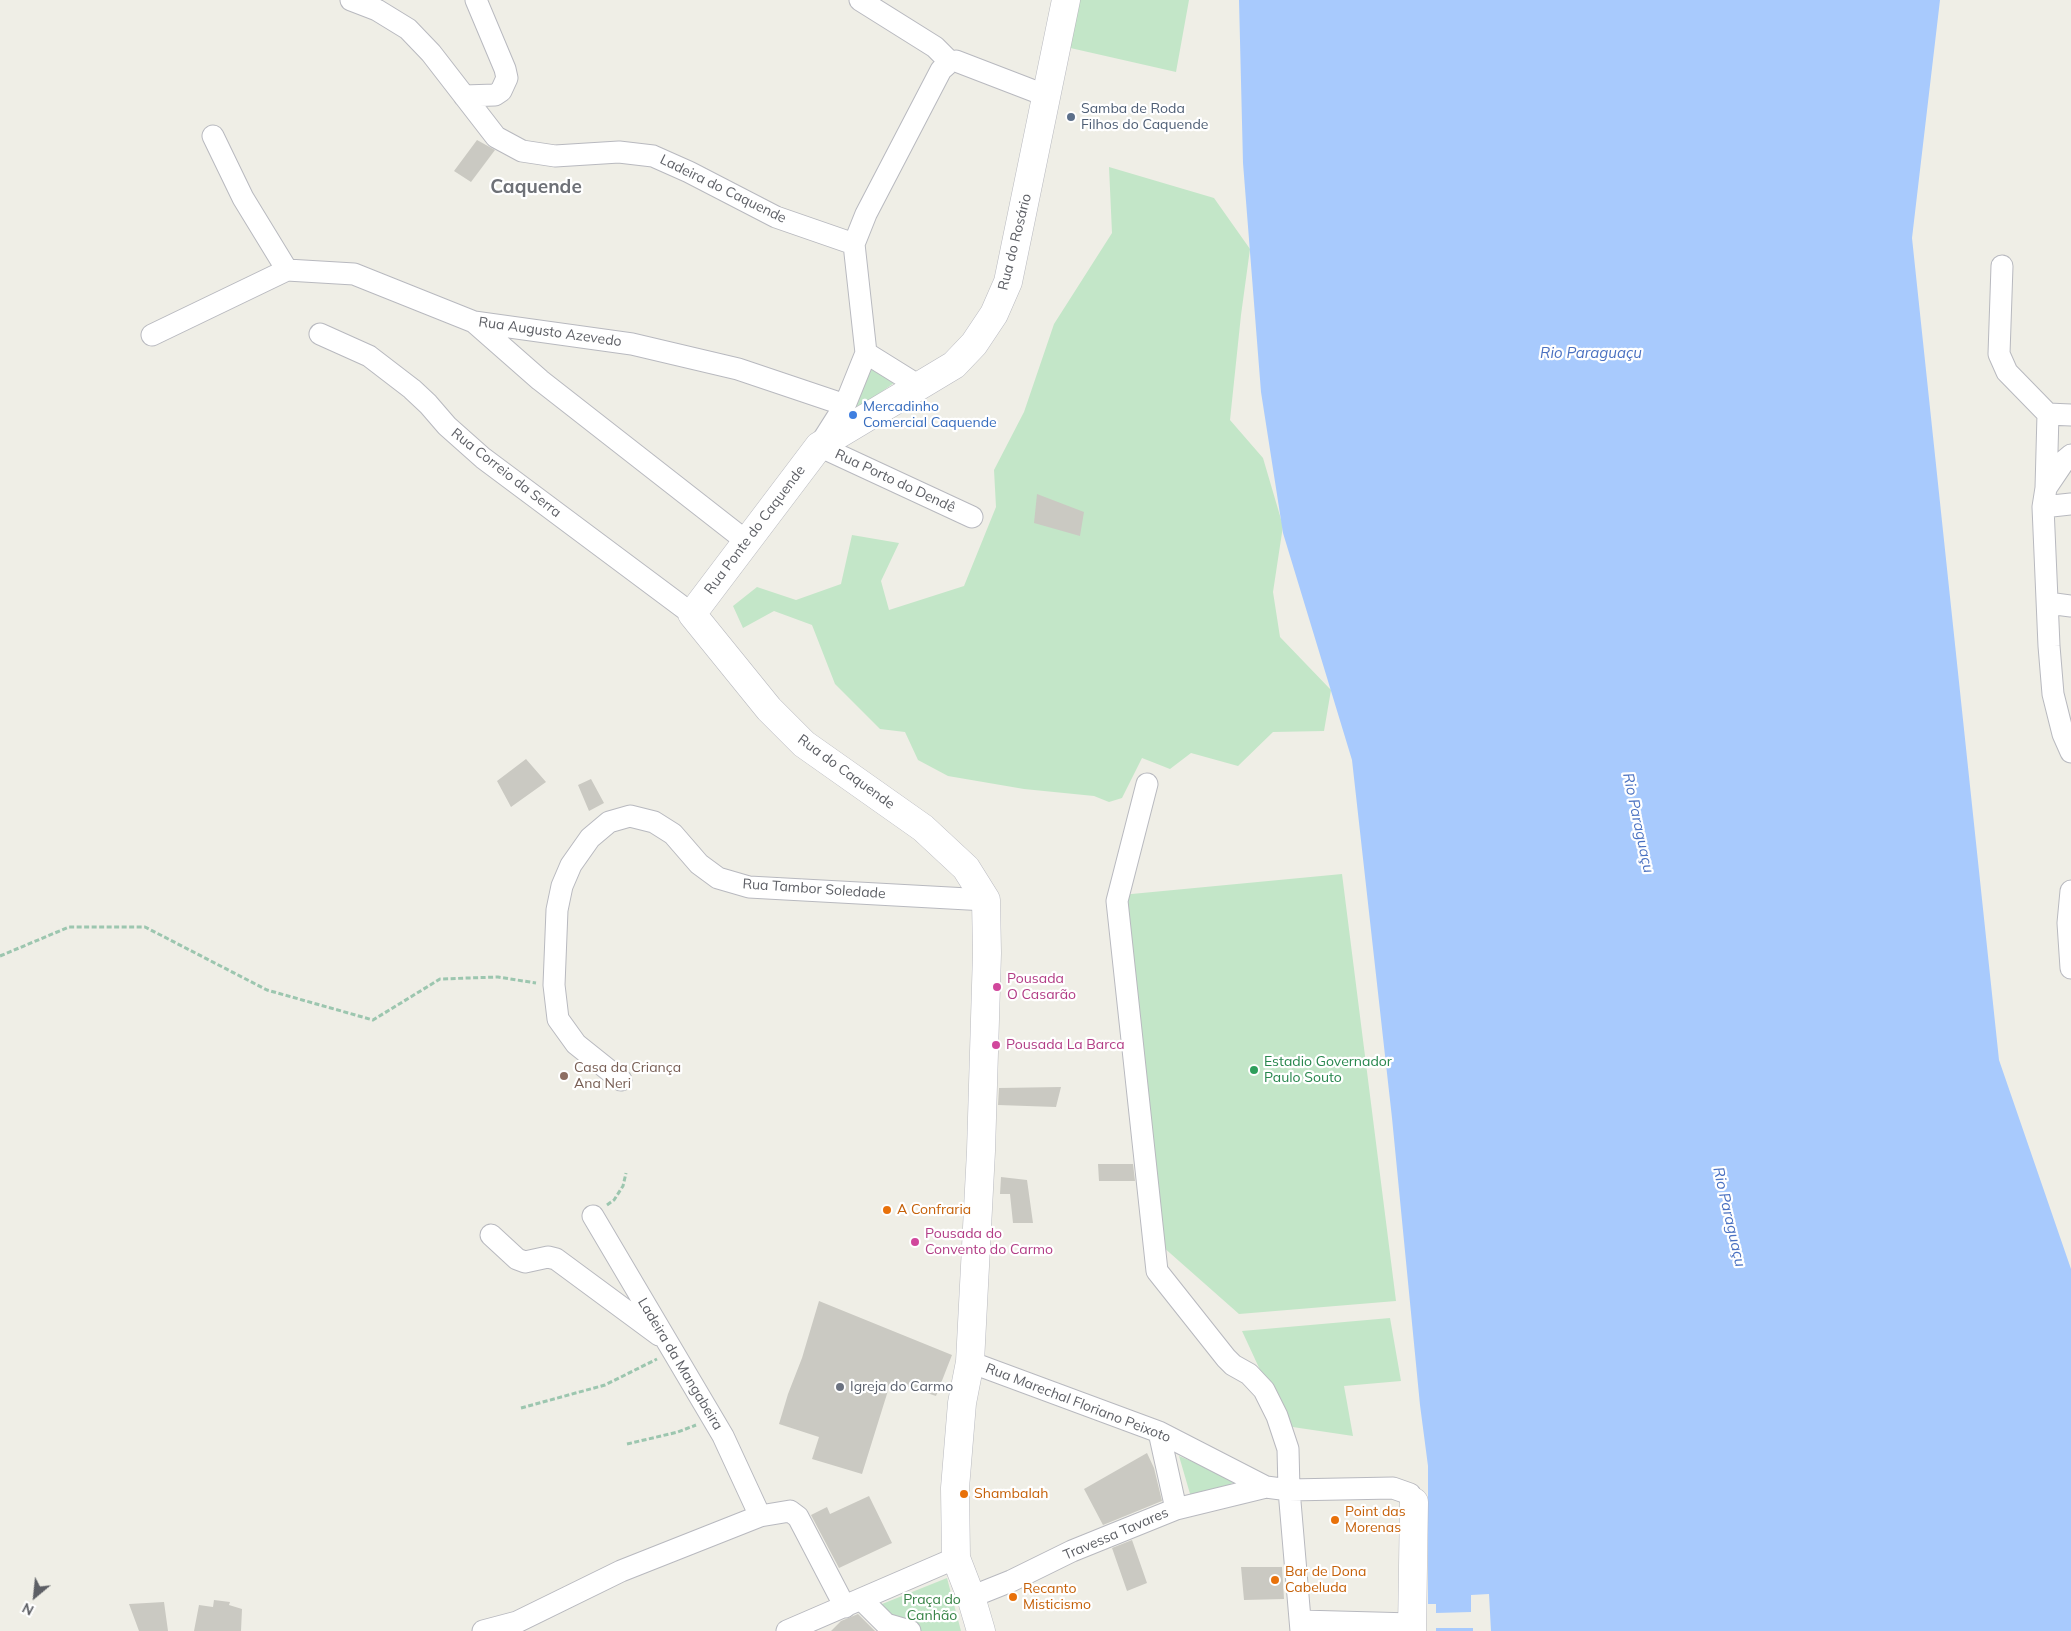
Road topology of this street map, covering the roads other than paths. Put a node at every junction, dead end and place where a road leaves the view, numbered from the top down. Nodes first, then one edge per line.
1 (351, 0) edge
2 (476, 0) edge
3 (860, 0) edge
4 (1066, 0) edge
5 (953, 62) junction
6 (464, 96) junction
7 (1047, 96) junction
8 (213, 136) dead end
9 (854, 244) junction
10 (2002, 266) dead end
11 (287, 270) junction
12 (474, 322) junction
13 (320, 334) dead end
14 (152, 335) dead end
15 (866, 353) junction
16 (919, 386) junction
17 (845, 405) junction
18 (2048, 414) junction
19 (2071, 414) edge
20 (819, 446) junction
21 (2071, 455) edge
22 (2045, 498) junction
23 (2071, 504) edge
24 (972, 517) dead end
25 (746, 541) junction
26 (2048, 603) junction
27 (2071, 606) edge
28 (692, 614) junction
29 (2071, 751) edge
30 (1147, 784) dead end
31 (2071, 891) edge
32 (986, 900) junction
33 (2071, 968) edge
34 (621, 1080) dead end
35 (593, 1216) road end
36 (491, 1235) dead end
37 (670, 1346) junction
38 (970, 1362) junction
39 (1159, 1432) junction
40 (1266, 1488) junction
41 (1289, 1490) junction
42 (1414, 1502) joint
43 (1176, 1509) junction
44 (760, 1516) junction
45 (956, 1558) junction
46 (971, 1597) junction
47 (854, 1604) junction
48 (1301, 1626) edge
49 (1412, 1627) edge
50 (884, 1628) edge
51 (483, 1631) edge
52 (787, 1631) edge
53 (910, 1631) edge
54 (982, 1631) edge

1 - 6 street, Ladeira do Caquende
2 - 6 street
3 - 5 street
4 - 7 street, Rua do Rosário
5 - 7 street
5 - 9 street
6 - 9 street, Ladeira do Caquende
7 - 16 street, Rua do Rosário
8 - 11 street
9 - 15 street
10 - 18 street
11 - 12 street, Rua Augusto Azevedo
11 - 14 street
12 - 17 street, Rua Augusto Azevedo
12 - 25 street
13 - 28 street, Rua Correio da Serra
15 - 16 street
15 - 17 street
16 - 20 street, Rua do Rosário
17 - 20 street
18 - 19 street
18 - 22 street
20 - 24 street, Rua Porto do Dendê
20 - 25 street, Rua Ponte do Caquende
21 - 22 street
22 - 23 street
22 - 26 street
25 - 28 street, Rua Ponte do Caquende
26 - 27 street
26 - 29 street
28 - 32 street, Rua do Caquende
30 - 41 street
31 - 33 street
32 - 34 street, Rua Tambor Soledade
32 - 38 street
35 - 37 street, Ladeira da Mangabeira
36 - 37 street
37 - 44 street, Ladeira da Mangabeira
38 - 39 street, Rua Marechal Floriano Peixoto
38 - 45 street
39 - 40 street, Rua Marechal Floriano Peixoto
39 - 43 street
40 - 41 street
40 - 43 street, Travessa Tavares
41 - 42 street
41 - 48 street
42 - 49 street
43 - 46 street, Travessa Tavares
44 - 47 street
44 - 51 street
45 - 46 street
45 - 47 street
46 - 54 street
47 - 50 street
47 - 52 street
48 - 49 street
50 - 53 street

